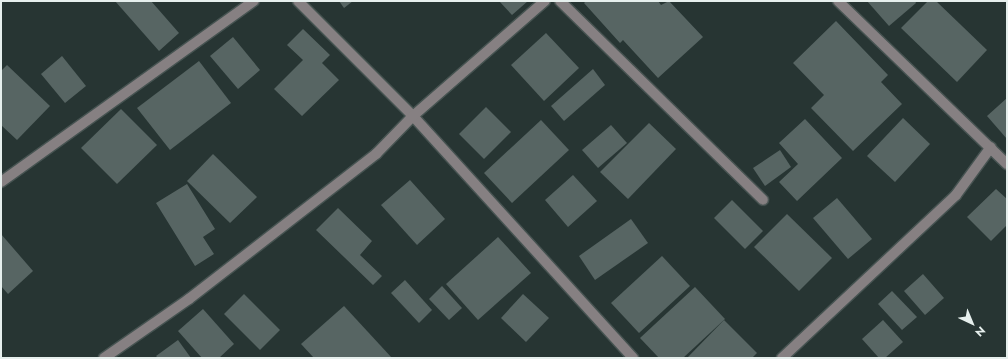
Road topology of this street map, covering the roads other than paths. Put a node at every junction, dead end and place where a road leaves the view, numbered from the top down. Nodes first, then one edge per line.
1 (254, 1) edge
2 (298, 1) edge
3 (544, 1) edge
4 (560, 1) edge
5 (838, 1) edge
6 (413, 116) junction
7 (991, 146) junction
8 (1007, 164) edge
9 (1, 182) edge
10 (763, 200) dead end
11 (104, 358) edge
12 (633, 358) edge
13 (782, 358) edge

1 - 9 street
2 - 6 street
3 - 6 street
4 - 10 street
5 - 7 street
6 - 11 street
6 - 12 street
7 - 8 street
7 - 13 street

